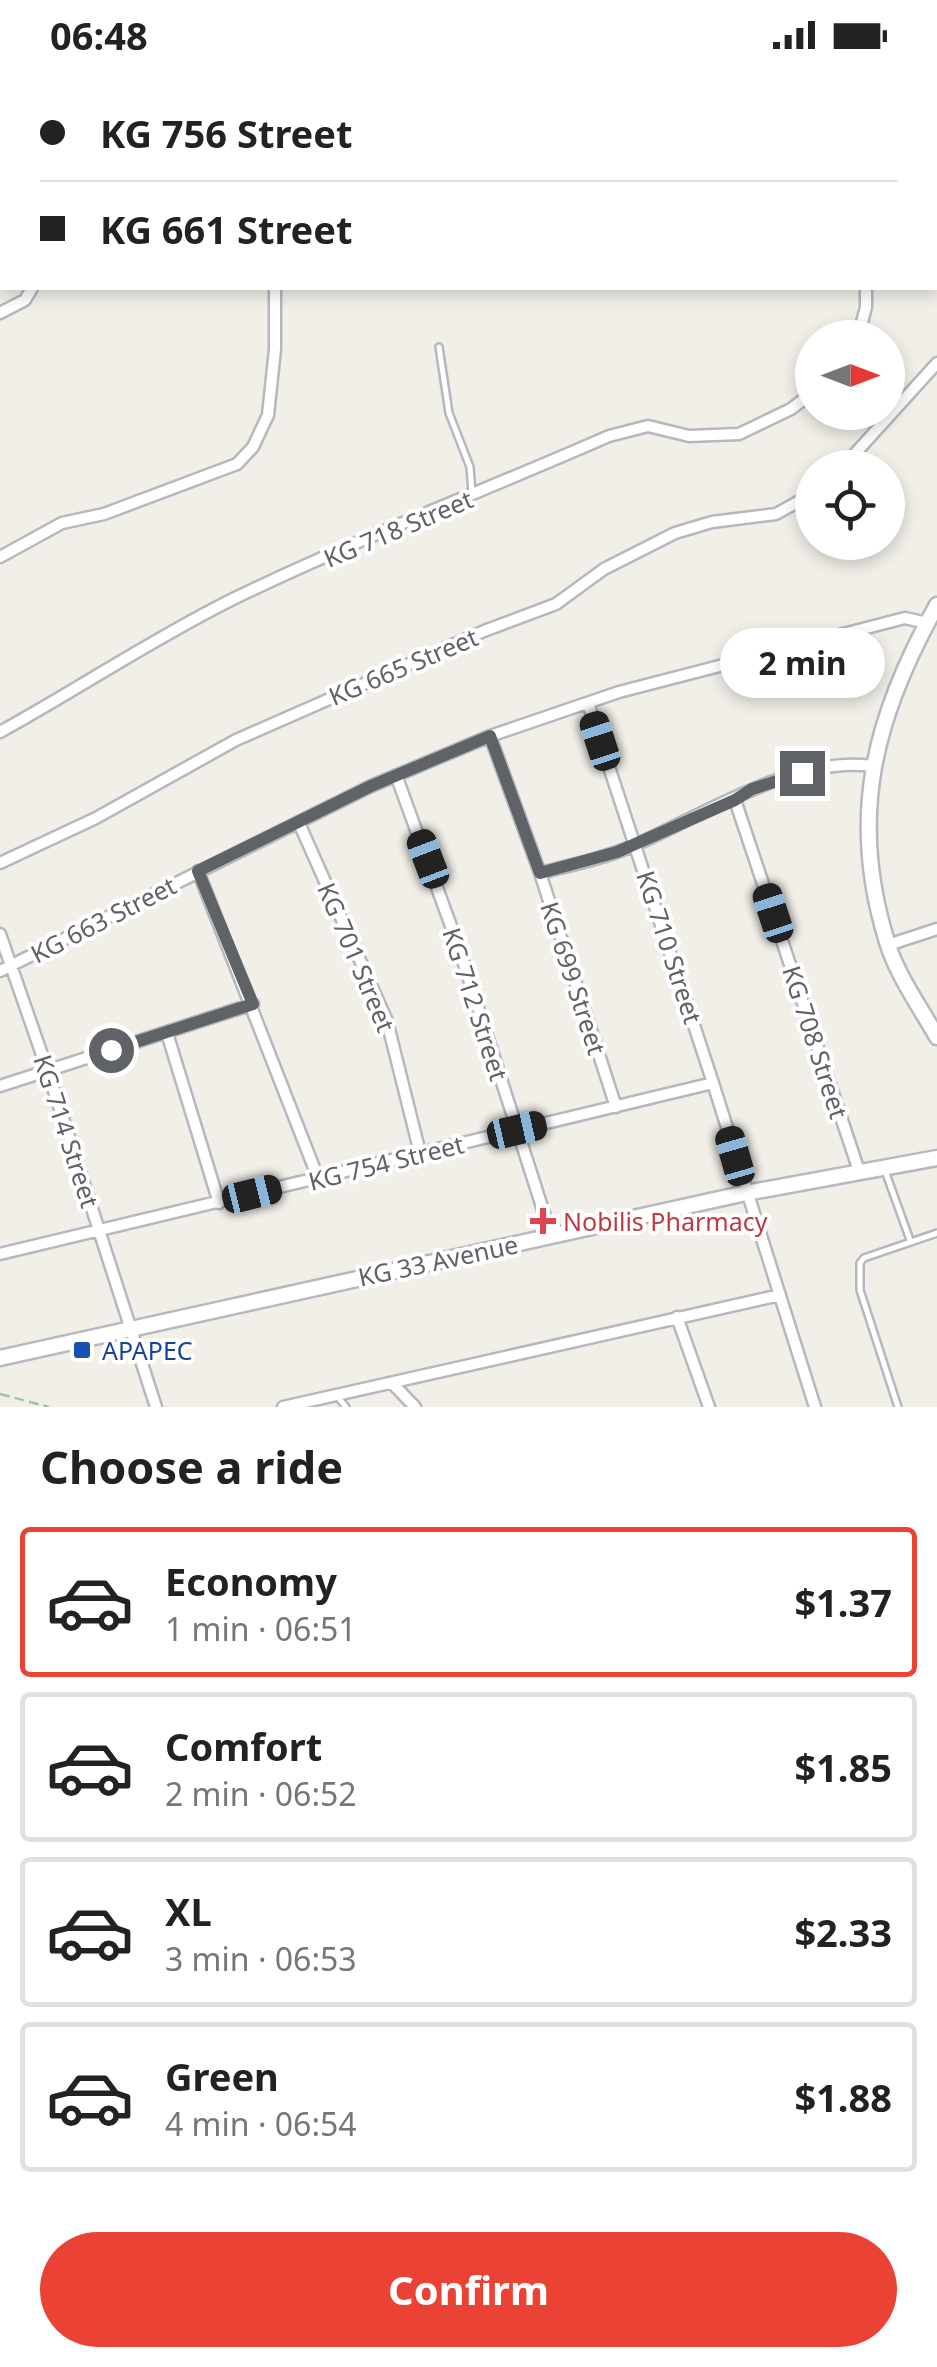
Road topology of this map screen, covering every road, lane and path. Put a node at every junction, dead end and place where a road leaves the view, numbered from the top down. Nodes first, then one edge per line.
1 (31, 290) edge
2 (275, 290) edge
3 (866, 290) edge
4 (0, 313) edge
5 (863, 320) edge
6 (439, 346) dead end
7 (937, 363) edge
8 (795, 406) edge
9 (858, 450) edge
10 (473, 496) junction
11 (795, 503) edge
12 (0, 557) edge
13 (937, 605) edge
14 (927, 623) junction
15 (588, 703) junction
16 (0, 732) edge
17 (490, 736) junction
18 (872, 766) junction
19 (396, 775) junction
20 (735, 800) junction
21 (300, 823) junction
22 (636, 844) junction
23 (0, 863) edge
24 (198, 871) junction
25 (540, 873) junction
26 (937, 929) edge
27 (0, 934) edge
28 (888, 945) junction
29 (5, 969) edge
30 (253, 1004) junction
31 (167, 1032) junction
32 (937, 1037) edge
33 (48, 1072) junction
34 (713, 1082) junction
35 (0, 1086) edge
36 (616, 1107) junction
37 (517, 1130) junction
38 (420, 1153) junction
39 (937, 1158) edge
40 (884, 1168) junction
41 (859, 1171) junction
42 (318, 1178) junction
43 (746, 1193) junction
44 (218, 1202) junction
45 (100, 1232) junction
46 (937, 1233) edge
47 (551, 1235) junction
48 (910, 1240) junction
49 (0, 1254) edge
50 (780, 1295) junction
51 (677, 1317) junction
52 (132, 1329) junction
53 (0, 1358) edge
54 (393, 1384) junction
55 (0, 1394) edge
56 (338, 1396) junction
57 (49, 1407) edge
58 (156, 1407) edge
59 (283, 1407) edge
60 (346, 1407) edge
61 (416, 1407) edge
62 (709, 1407) edge
63 (814, 1407) edge
64 (898, 1407) edge

1 - 4 street
2 - 12 street
3 - 5 street
6 - 10 lane
7 - 9 street
8 - 10 street, KG 718 Street
10 - 16 street, KG 718 Street
11 - 23 street, KG 665 Street
13 - 14 main road
14 - 15 street, KG 663 Street
14 - 18 main road
15 - 17 street, KG 663 Street
15 - 22 street, KG 710 Street
17 - 19 street, KG 663 Street
17 - 25 street, KG 699 Street
18 - 20 street
18 - 28 main road
19 - 21 street, KG 663 Street
19 - 37 street, KG 712 Street
20 - 22 street
20 - 41 street, KG 708 Street
21 - 24 street, KG 663 Street
21 - 38 street, KG 701 Street
22 - 25 street
22 - 34 street, KG 710 Street
24 - 29 street, KG 663 Street
24 - 30 street
25 - 36 street, KG 699 Street
26 - 28 street
27 - 29 street, KG 714 Street
28 - 32 main road
29 - 33 street, KG 714 Street
30 - 31 street
30 - 42 street
31 - 33 street
31 - 44 street
33 - 35 street
33 - 45 street, KG 714 Street
34 - 36 street, KG 754 Street
34 - 43 street, KG 710 Street
36 - 37 street, KG 754 Street
37 - 38 street, KG 754 Street
37 - 47 street, KG 712 Street
38 - 42 street, KG 754 Street
39 - 40 main road, KG 33 Avenue
40 - 41 main road, KG 33 Avenue
40 - 48 lane
41 - 43 main road, KG 33 Avenue
42 - 44 street, KG 754 Street
43 - 47 main road, KG 33 Avenue
43 - 50 street, KG 710 Street
44 - 45 street, KG 754 Street
45 - 49 street, KG 754 Street
45 - 52 street, KG 714 Street
46 - 48 lane
47 - 52 main road, KG 33 Avenue
48 - 64 lane
50 - 51 street
50 - 63 street, KG 710 Street
51 - 54 street
51 - 62 street
52 - 53 main road, KG 33 Avenue
52 - 58 street, KG 714 Street
54 - 56 street
54 - 61 street
55 - 57 path
56 - 59 street
56 - 60 lane

